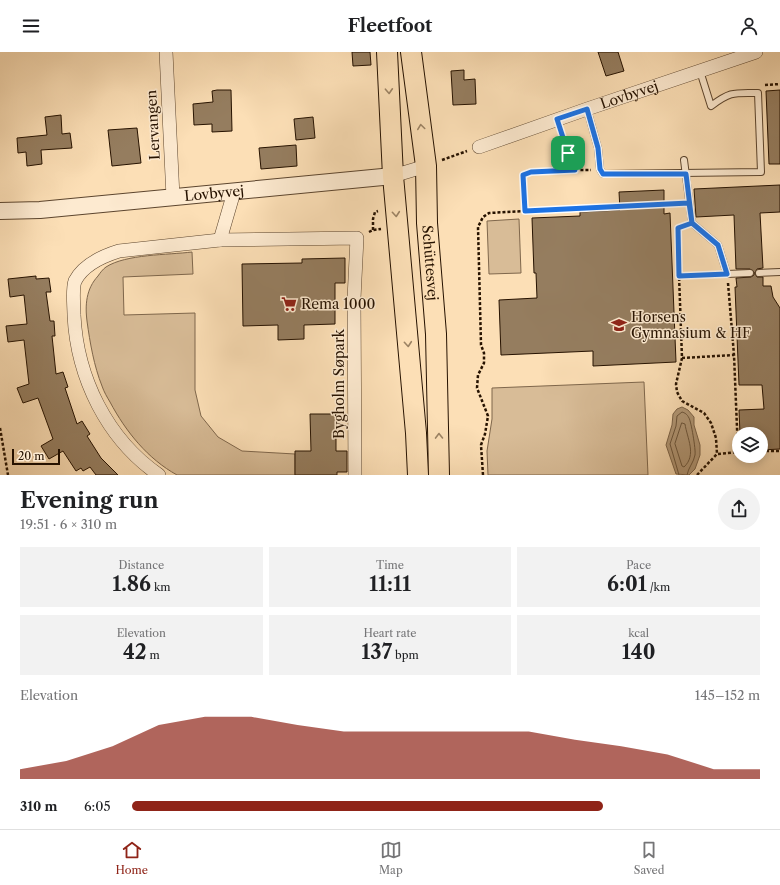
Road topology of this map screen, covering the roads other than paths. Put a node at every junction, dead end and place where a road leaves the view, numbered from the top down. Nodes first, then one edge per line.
1 (166, 52) edge
2 (387, 52) edge
3 (411, 52) edge
4 (749, 53) edge
5 (700, 71) junction
6 (587, 109) junction
7 (479, 147) road end
8 (684, 160) dead end
9 (426, 166) junction
10 (686, 174) junction
11 (393, 176) junction
12 (234, 192) junction
13 (173, 196) junction
14 (0, 211) edge
15 (220, 240) junction
16 (780, 272) edge
17 (750, 273) dead end
18 (759, 273) dead end
19 (159, 475) edge
20 (355, 475) edge
21 (418, 475) edge
22 (439, 475) edge

1 - 13 street, Lervangen
2 -> 11 main road, Schüttesvej
9 -> 3 main road, Schüttesvej
4 - 5 street, Lovbyvej
5 - 6 street, Lovbyvej
5 - 10 lane
6 - 7 street, Lovbyvej
6 - 10 lane
8 - 10 lane
9 - 11 street, Lovbyvej
22 -> 9 main road, Schüttesvej
10 - 17 lane
11 - 12 street, Lovbyvej
11 -> 21 main road, Schüttesvej
12 - 13 street, Lovbyvej
12 - 15 street
13 - 14 street, Lovbyvej
15 - 19 street, Bygholm Søpark
15 - 20 street, Bygholm Søpark
16 - 18 lane

